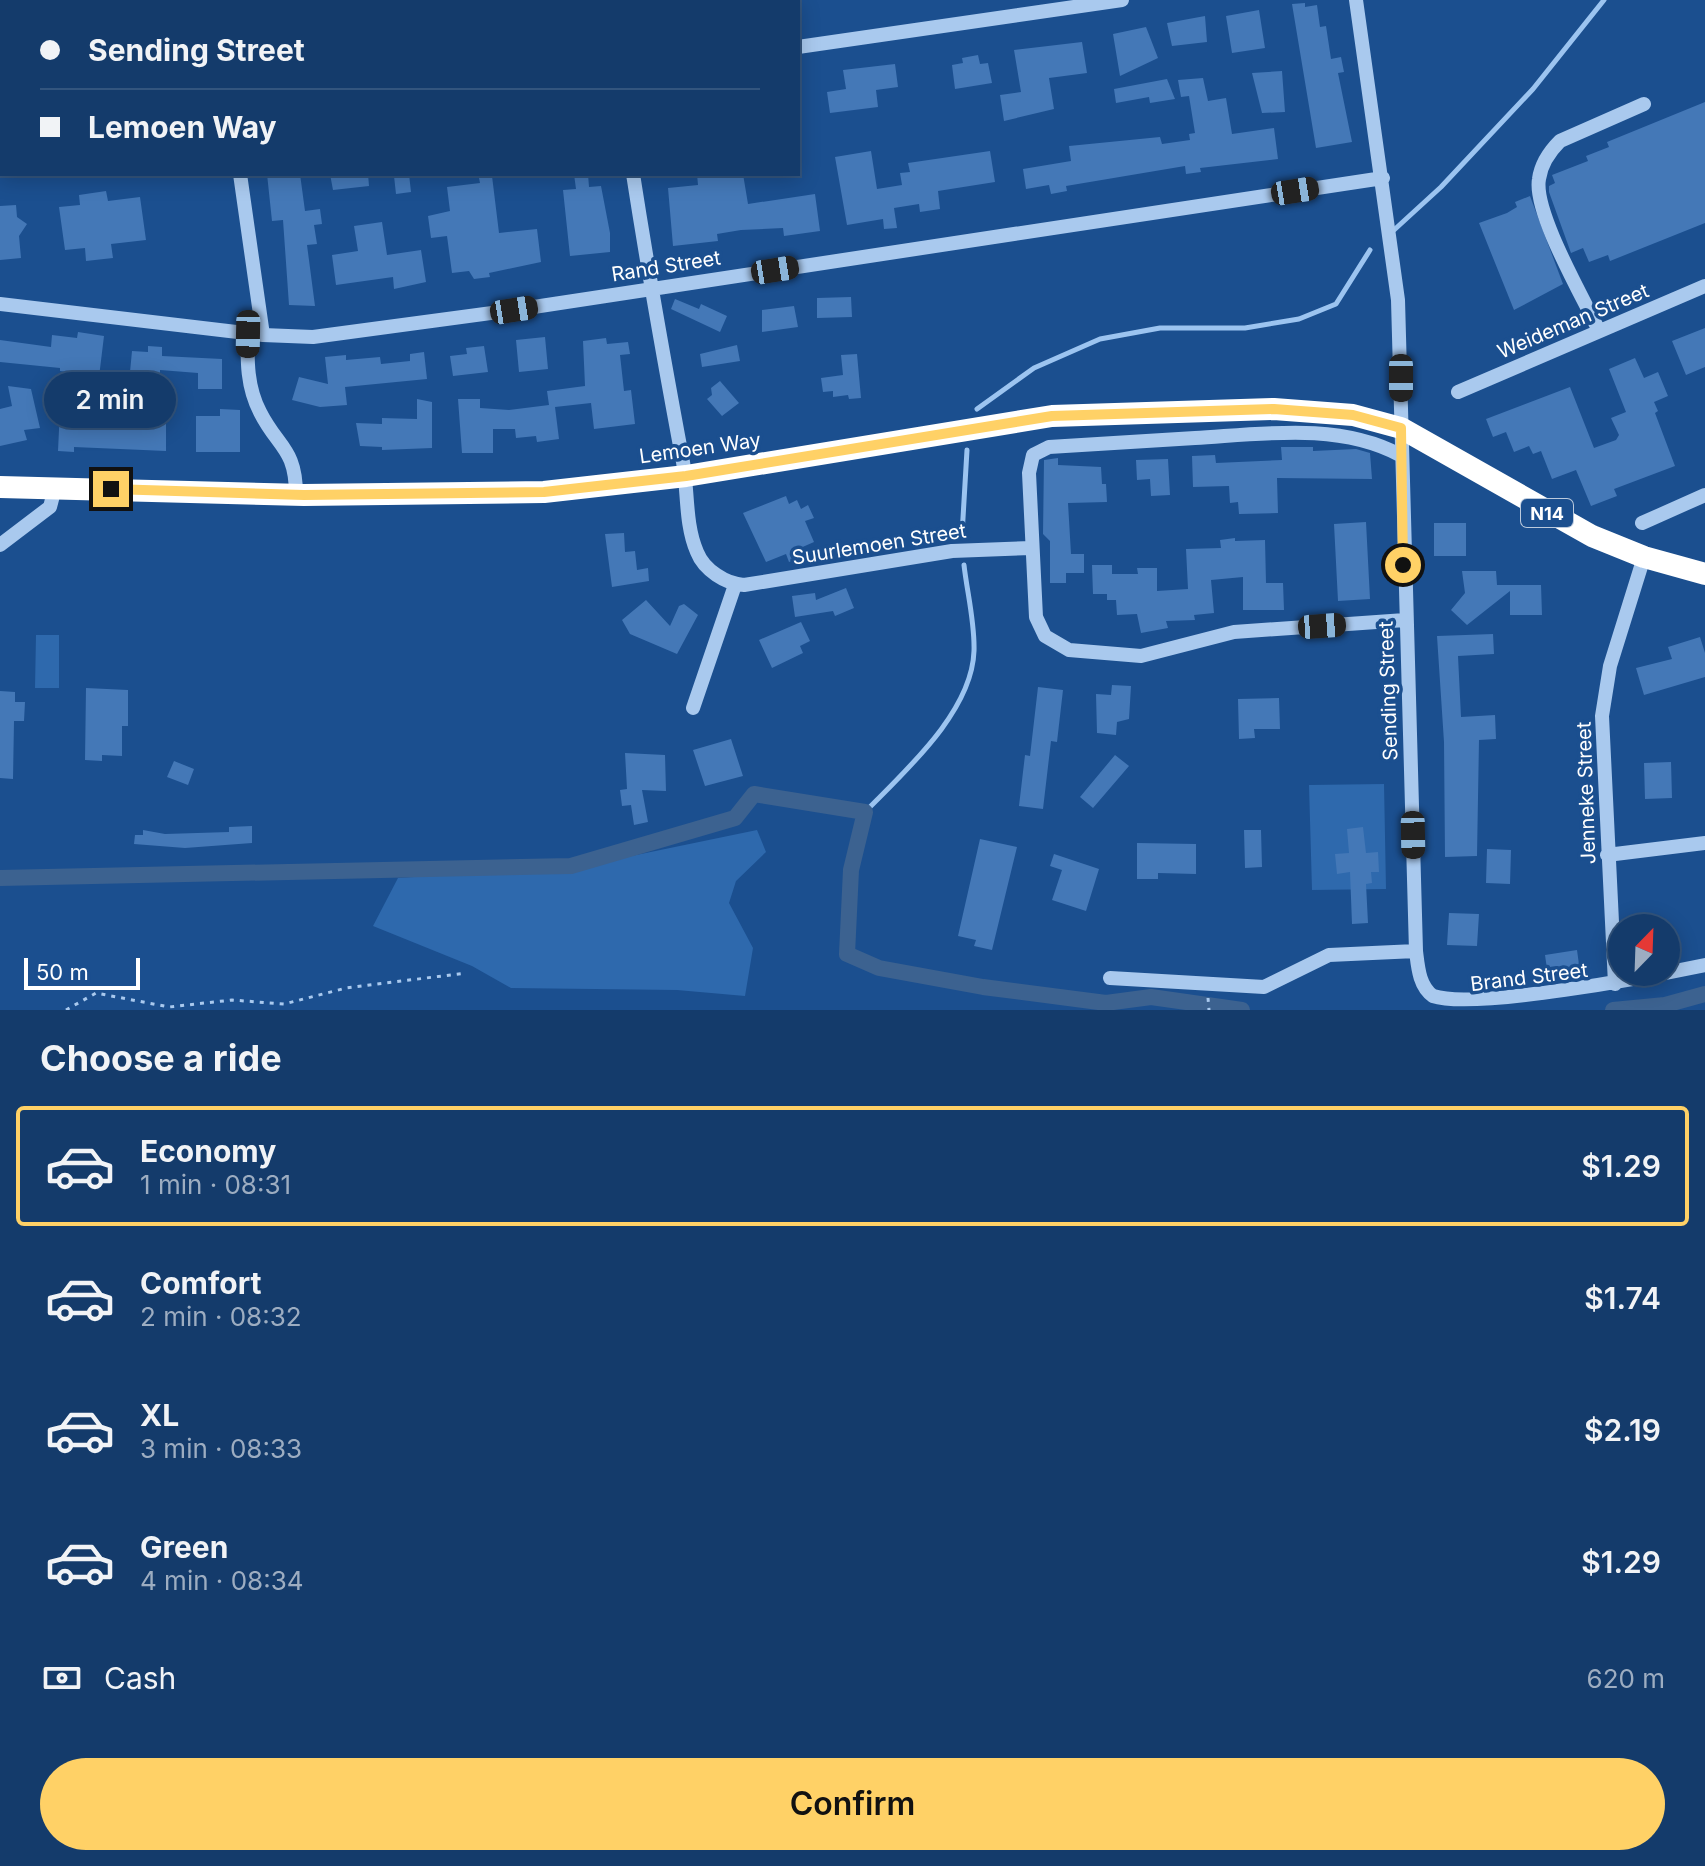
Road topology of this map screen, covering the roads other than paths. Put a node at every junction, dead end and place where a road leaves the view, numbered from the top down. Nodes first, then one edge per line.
1 (1122, 0) edge
2 (1356, 0) edge
3 (800, 47) edge
4 (1644, 104) dead end
5 (240, 176) edge
6 (633, 176) edge
7 (1383, 178) junction
8 (1705, 286) edge
9 (651, 289) junction
10 (0, 304) edge
11 (1599, 331) junction
12 (256, 334) junction
13 (1458, 392) dead end
14 (1401, 428) junction
15 (1400, 455) junction
16 (686, 476) junction
17 (0, 487) edge
18 (55, 488) junction
19 (296, 495) junction
20 (1705, 495) edge
21 (1642, 523) dead end
22 (0, 545) edge
23 (1031, 548) junction
24 (1644, 557) junction
25 (1705, 574) edge
26 (735, 585) junction
27 (1405, 620) junction
28 (693, 708) dead end
29 (1705, 843) edge
30 (1607, 855) junction
31 (1611, 914) edge
32 (1416, 951) junction
33 (1705, 965) edge
34 (1680, 970) edge
35 (1110, 978) dead end
36 (1608, 985) edge

1 - 3 street
2 - 7 street, Sending Street
4 - 11 street
5 - 12 street
6 - 9 street
7 - 9 street, Rand Street
7 - 14 street, Sending Street
8 - 11 street, Weideman Street
9 - 12 street, Rand Street
9 - 16 street
10 - 12 street, Rand Street
11 - 13 street, Weideman Street
12 - 19 street
14 - 15 street, Sending Street
14 - 16 highway, Lemoen Way / N14
14 - 24 highway, N14
15 - 23 street
15 - 27 street, Sending Street
16 - 19 highway, Lemoen Way / N14
16 - 26 street
17 - 18 highway, Lemoen Way / N14
18 - 19 highway, Lemoen Way / N14
18 - 22 street
20 - 21 street
23 - 26 street, Suurlemoen Street
23 - 27 street
24 - 25 highway, N14
24 - 30 street, Jenneke Street
26 - 28 street
27 - 32 street, Sending Street
29 - 30 street
30 - 31 street, Jenneke Street
32 - 35 street
32 - 36 street, Brand Street
33 - 34 street, Brand Street

